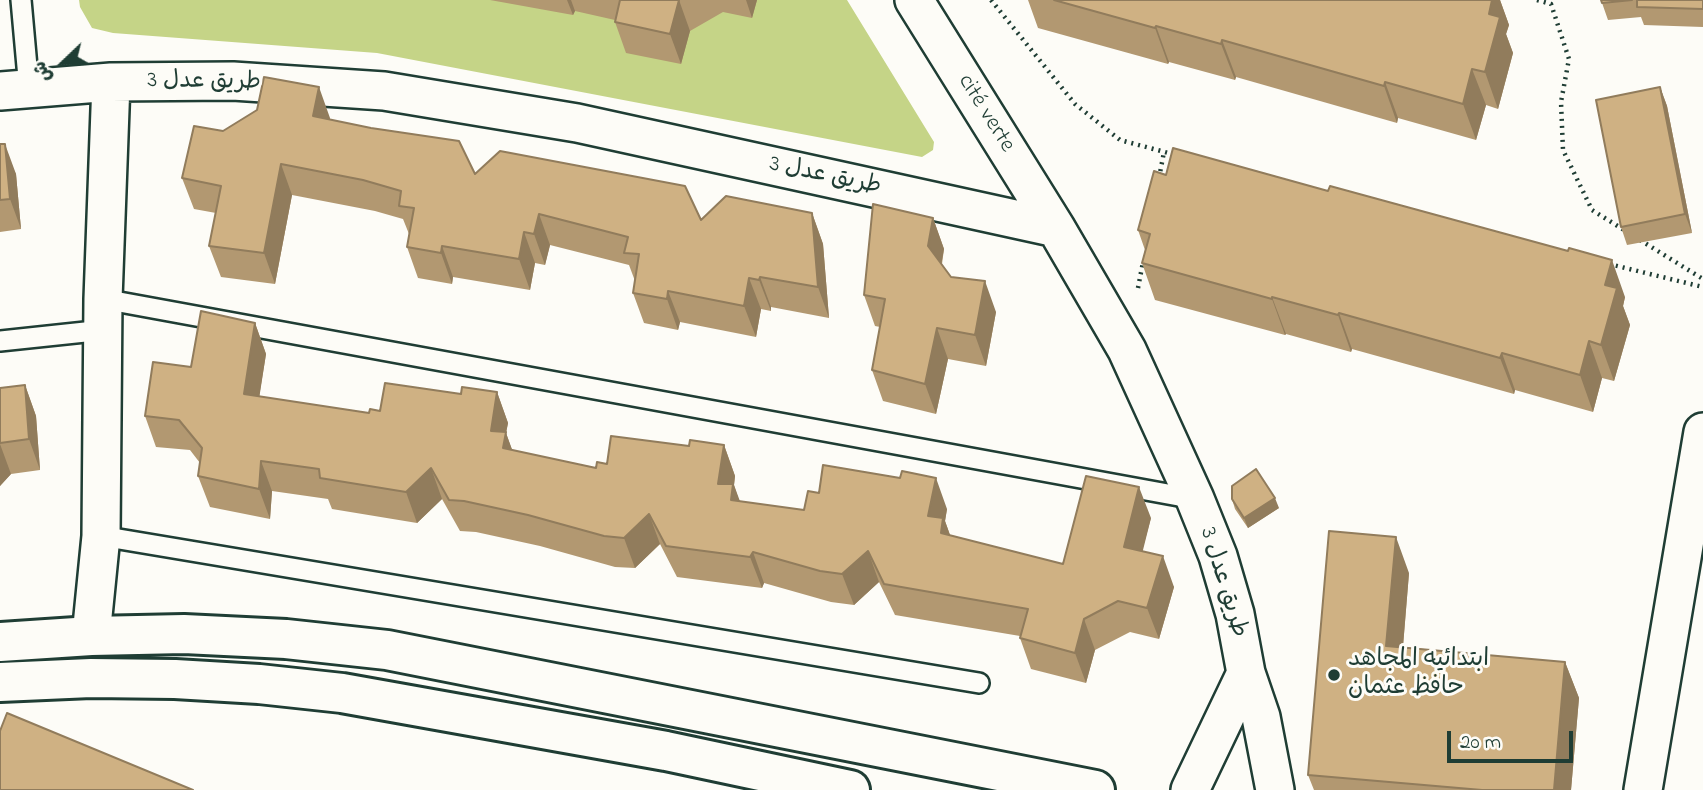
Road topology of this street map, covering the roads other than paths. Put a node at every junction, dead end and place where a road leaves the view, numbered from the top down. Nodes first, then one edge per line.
1 (21, 0) edge
2 (914, 0) edge
3 (111, 82) junction
4 (15, 90) edge
5 (1056, 228) junction
6 (104, 315) junction
7 (0, 341) edge
8 (1703, 432) edge
9 (1195, 499) junction
10 (101, 536) junction
11 (91, 636) junction
12 (0, 642) edge
13 (1246, 673) junction
14 (0, 682) edge
15 (979, 683) dead end
16 (850, 790) edge
17 (1095, 790) edge
18 (1190, 790) edge
19 (1275, 790) edge
20 (1643, 790) edge

1 - 4 lane
2 - 5 street, cité verte
3 - 4 street, طريق عدل 3
3 - 5 street, طريق عدل 3
3 - 6 street, طريق عدل 3
5 - 9 street, طريق عدل 3
6 - 7 lane
6 - 9 lane
6 - 10 street, طريق عدل 3
8 - 20 street
9 - 13 street, طريق عدل 3
10 - 11 street, طريق عدل 3
10 - 15 lane
11 - 12 main road
11 - 17 main road
13 - 18 street, طريق عدل 3
13 - 19 street, طريق عدل 3
14 - 16 main road

